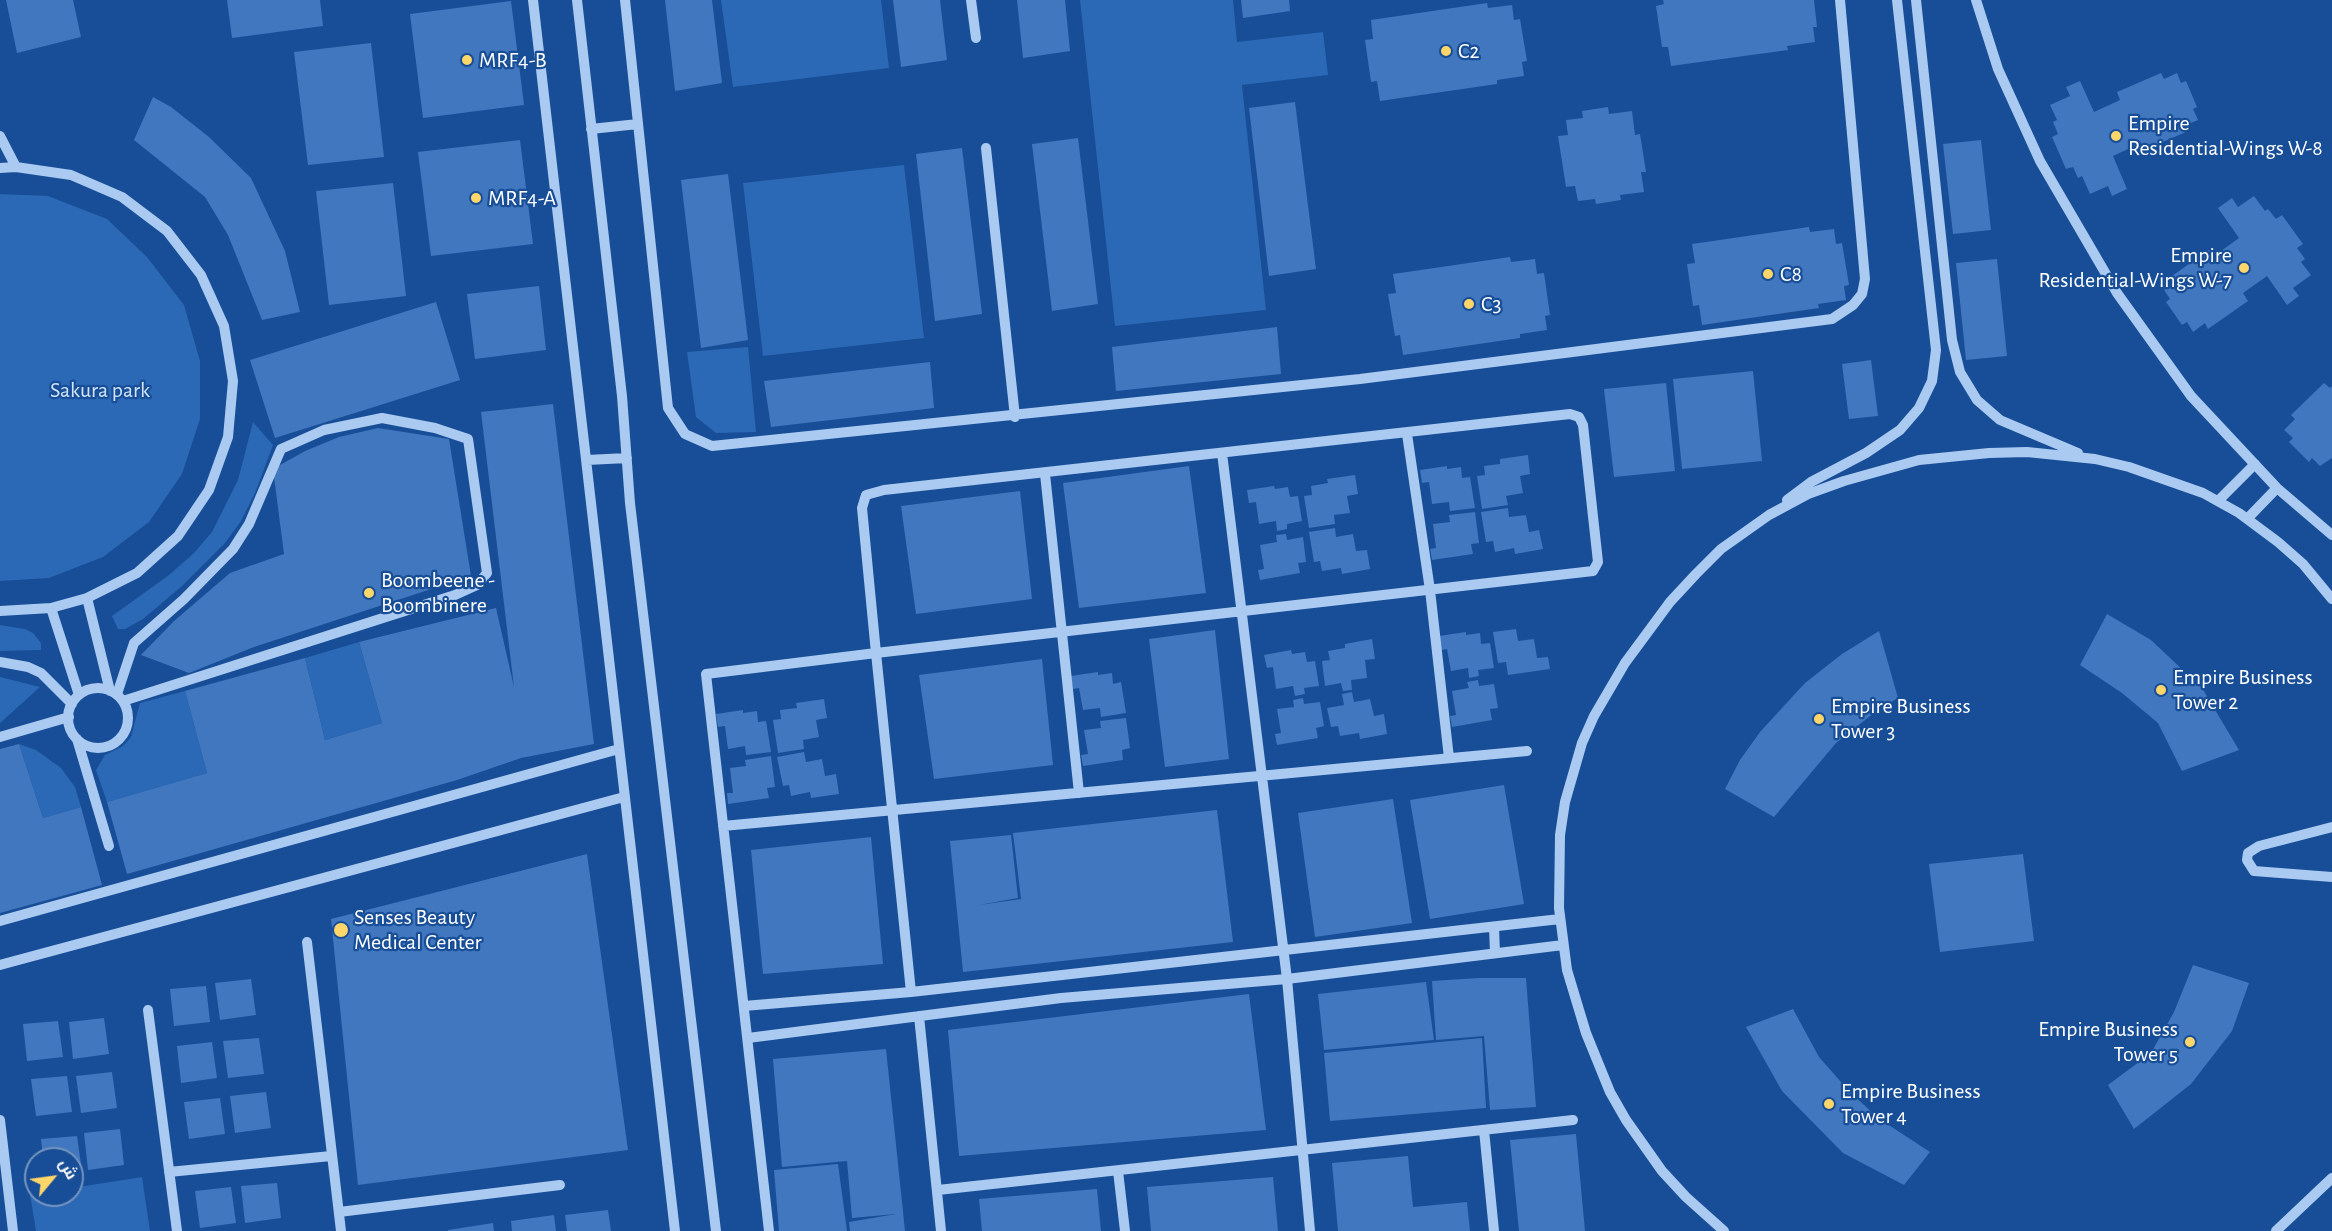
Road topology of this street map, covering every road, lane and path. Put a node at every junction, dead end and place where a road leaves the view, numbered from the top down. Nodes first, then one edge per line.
1 (533, 0) edge
2 (577, 0) edge
3 (625, 0) edge
4 (971, 0) edge
5 (1840, 0) edge
6 (1897, 0) edge
7 (1916, 0) edge
8 (1976, 0) edge
9 (976, 38) dead end
10 (638, 124) junction
11 (591, 129) junction
12 (0, 136) edge
13 (986, 148) dead end
14 (16, 167) junction
15 (0, 168) edge
16 (1015, 417) junction
17 (1407, 434) junction
18 (1222, 453) junction
19 (627, 458) junction
20 (2095, 459) junction
21 (587, 460) junction
22 (2255, 464) junction
23 (1045, 474) junction
24 (2277, 488) junction
25 (2218, 501) junction
26 (1774, 512) junction
27 (2247, 519) junction
28 (2332, 535) edge
29 (1430, 590) junction
30 (87, 598) junction
31 (2332, 599) edge
32 (51, 608) junction
33 (0, 610) edge
34 (1242, 611) junction
35 (1062, 632) junction
36 (876, 652) junction
37 (0, 662) edge
38 (117, 695) junction
39 (75, 700) junction
40 (69, 717) junction
41 (0, 737) edge
42 (77, 740) junction
43 (619, 749) junction
44 (1527, 751) dead end
45 (1449, 758) junction
46 (1262, 776) junction
47 (1079, 793) junction
48 (624, 797) junction
49 (892, 810) junction
50 (723, 826) junction
51 (2332, 827) edge
52 (109, 846) dead end
53 (2332, 877) edge
54 (1560, 919) junction
55 (0, 921) edge
56 (1494, 927) junction
57 (307, 942) dead end
58 (1563, 945) junction
59 (1284, 951) junction
60 (1496, 953) junction
61 (0, 965) edge
62 (1287, 978) junction
63 (911, 992) junction
64 (744, 1006) junction
65 (148, 1010) dead end
66 (919, 1016) junction
67 (748, 1038) junction
68 (0, 1120) edge
69 (1573, 1120) dead end
70 (1484, 1130) junction
71 (1303, 1150) junction
72 (332, 1156) junction
73 (1118, 1171) junction
74 (169, 1173) junction
75 (2332, 1178) edge
76 (560, 1185) dead end
77 (938, 1190) junction
78 (339, 1212) junction
79 (13, 1231) edge
80 (177, 1231) edge
81 (340, 1231) edge
82 (675, 1231) edge
83 (716, 1231) edge
84 (769, 1231) edge
85 (941, 1231) edge
86 (1125, 1231) edge
87 (1310, 1231) edge
88 (1494, 1231) edge
89 (1724, 1231) edge
90 (2276, 1231) edge

1 - 21 street
2 - 11 street
3 - 10 street
4 - 9 street
5 - 16 street
6 - 26 street
7 - 20 street
8 - 22 street
10 - 11 street
10 - 16 street
11 - 19 street
12 - 14 street
13 - 16 street
14 - 15 street
14 - 30 street
17 - 18 street
17 - 29 street
17 - 29 street
18 - 23 street
18 - 34 street
19 - 21 street
19 - 83 street
20 - 25 street
20 - 26 street
21 - 43 street
22 - 24 street
22 - 25 street
23 - 35 street
23 - 36 street
24 - 27 street
24 - 28 street
25 - 27 street
26 - 54 street
27 - 31 street
29 - 34 street
29 - 45 street
30 - 32 street
30 - 38 street
32 - 33 street
32 - 39 street
34 - 35 street
34 - 46 street
35 - 36 street
35 - 47 street
36 - 49 street
36 - 50 street
37 - 39 street
38 - 38 street
38 - 39 street
38 - 42 street
39 - 40 street
40 - 41 street
40 - 42 street
42 - 52 street
43 - 48 street
43 - 55 street
44 - 45 street
45 - 46 street
46 - 47 street
46 - 59 street
47 - 49 street
48 - 61 street
48 - 82 street
49 - 50 street
49 - 63 street
50 - 64 street
51 - 53 street
54 - 56 street
54 - 58 street
56 - 59 street
56 - 60 street
57 - 72 street
58 - 60 street
58 - 89 street
59 - 62 street
59 - 63 street
60 - 62 street
62 - 66 street
62 - 71 street
63 - 64 street
64 - 67 street
65 - 74 street
66 - 67 street
66 - 77 street
67 - 84 street
68 - 79 street
69 - 70 street
70 - 71 street
70 - 88 street
71 - 73 street
71 - 87 street
72 - 74 street
72 - 78 street
73 - 77 street
73 - 86 street
74 - 80 street
75 - 90 street
76 - 78 street
77 - 85 street
78 - 81 street

